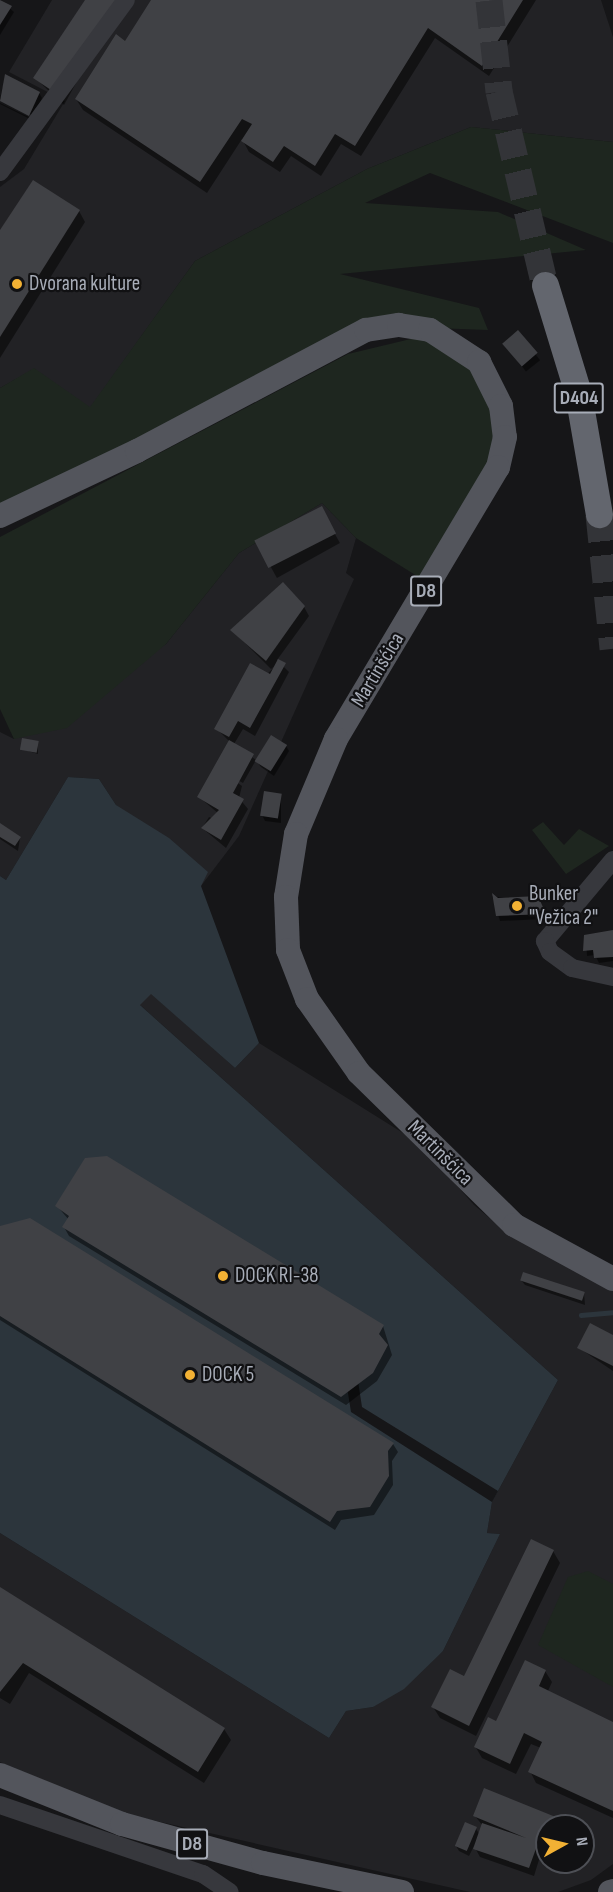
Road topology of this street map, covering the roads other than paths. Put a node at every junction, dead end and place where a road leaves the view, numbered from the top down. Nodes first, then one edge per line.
1 (126, 0) edge
2 (0, 172) edge
3 (545, 285) tunnel mouth
4 (598, 514) tunnel mouth
5 (0, 516) edge
6 (613, 860) edge
7 (613, 977) edge
8 (613, 1279) edge
9 (0, 1775) edge
10 (0, 1805) edge
11 (230, 1892) edge
12 (402, 1892) edge

1 - 2 street
3 - 4 highway, D404
5 - 8 main road, Martinšćica / D8
6 - 7 street
9 - 12 main road, D8
10 - 11 street

